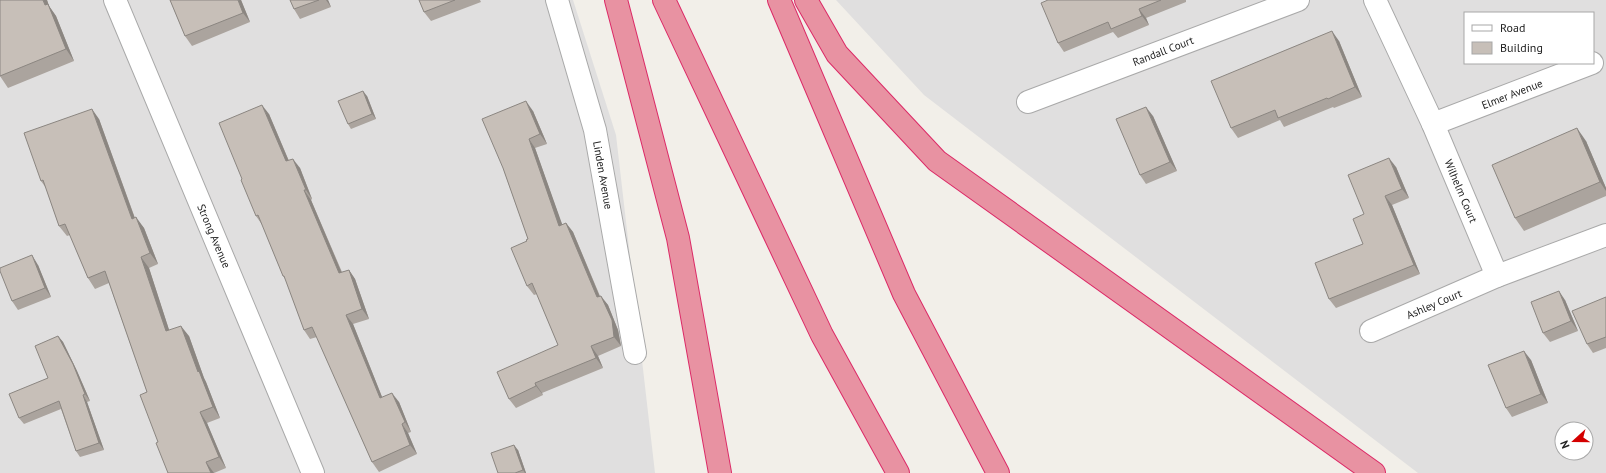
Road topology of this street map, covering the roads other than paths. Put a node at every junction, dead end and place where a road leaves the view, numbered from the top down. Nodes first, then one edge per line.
1 (115, 0) edge
2 (557, 0) edge
3 (616, 0) edge
4 (664, 0) edge
5 (779, 0) edge
6 (806, 0) edge
7 (1298, 0) edge
8 (1375, 0) edge
9 (1606, 58) edge
10 (1594, 62) edge
11 (1589, 64) edge
12 (1028, 102) dead end
13 (1433, 124) junction
14 (1606, 234) edge
15 (1497, 276) junction
16 (1371, 331) dead end
17 (635, 353) dead end
18 (313, 473) edge
19 (720, 473) edge
20 (898, 473) edge
21 (998, 473) edge
22 (1374, 473) edge

1 - 18 street, Strong Avenue
2 - 17 street, Linden Avenue
3 - 19 highway
4 - 20 highway
5 - 21 highway
6 - 22 highway
7 - 12 street, Randall Court
8 - 13 street, Wilhelm Court
9 - 10 street, Elmer Avenue
11 - 13 street, Elmer Avenue
13 - 15 street, Wilhelm Court
14 - 15 street
15 - 16 street, Ashley Court

